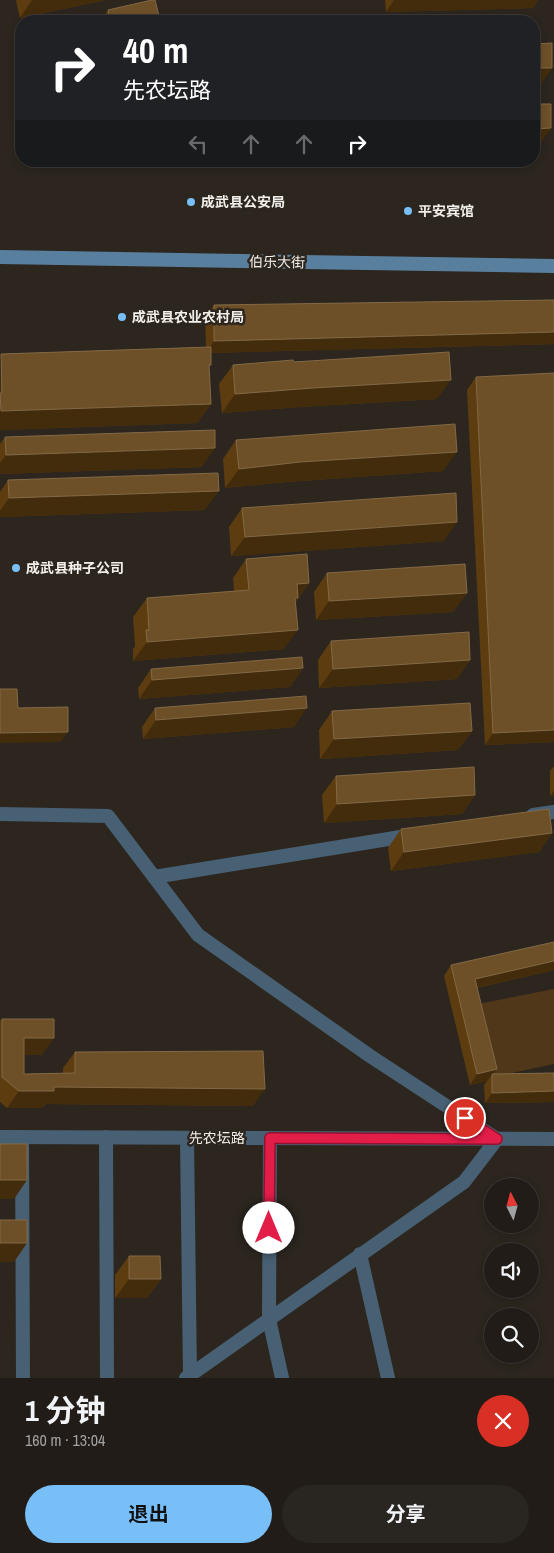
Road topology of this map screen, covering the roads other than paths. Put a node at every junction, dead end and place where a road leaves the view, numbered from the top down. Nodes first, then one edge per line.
1 (0, 257) edge
2 (554, 266) edge
3 (554, 812) edge
4 (0, 814) edge
5 (515, 818) edge
6 (427, 832) edge
7 (154, 877) junction
8 (0, 1137) edge
9 (22, 1137) junction
10 (106, 1137) junction
11 (187, 1138) junction
12 (270, 1138) junction
13 (497, 1139) junction
14 (554, 1139) edge
15 (360, 1254) junction
16 (269, 1319) junction
17 (188, 1377) edge
18 (23, 1378) edge
19 (107, 1378) edge
20 (282, 1378) edge
21 (388, 1378) edge

1 - 2 main road, 伯乐大街
3 - 5 street
4 - 7 street
6 - 7 street
7 - 13 street
8 - 9 street, 先农坛路
9 - 10 street, 先农坛路
9 - 18 street
10 - 11 street, 先农坛路
10 - 19 street
11 - 12 street, 先农坛路
11 - 17 street
12 - 13 street, 先农坛路
12 - 16 street
13 - 14 street, 先农坛路
13 - 15 street
15 - 16 street
15 - 21 street
16 - 17 street
16 - 20 street

